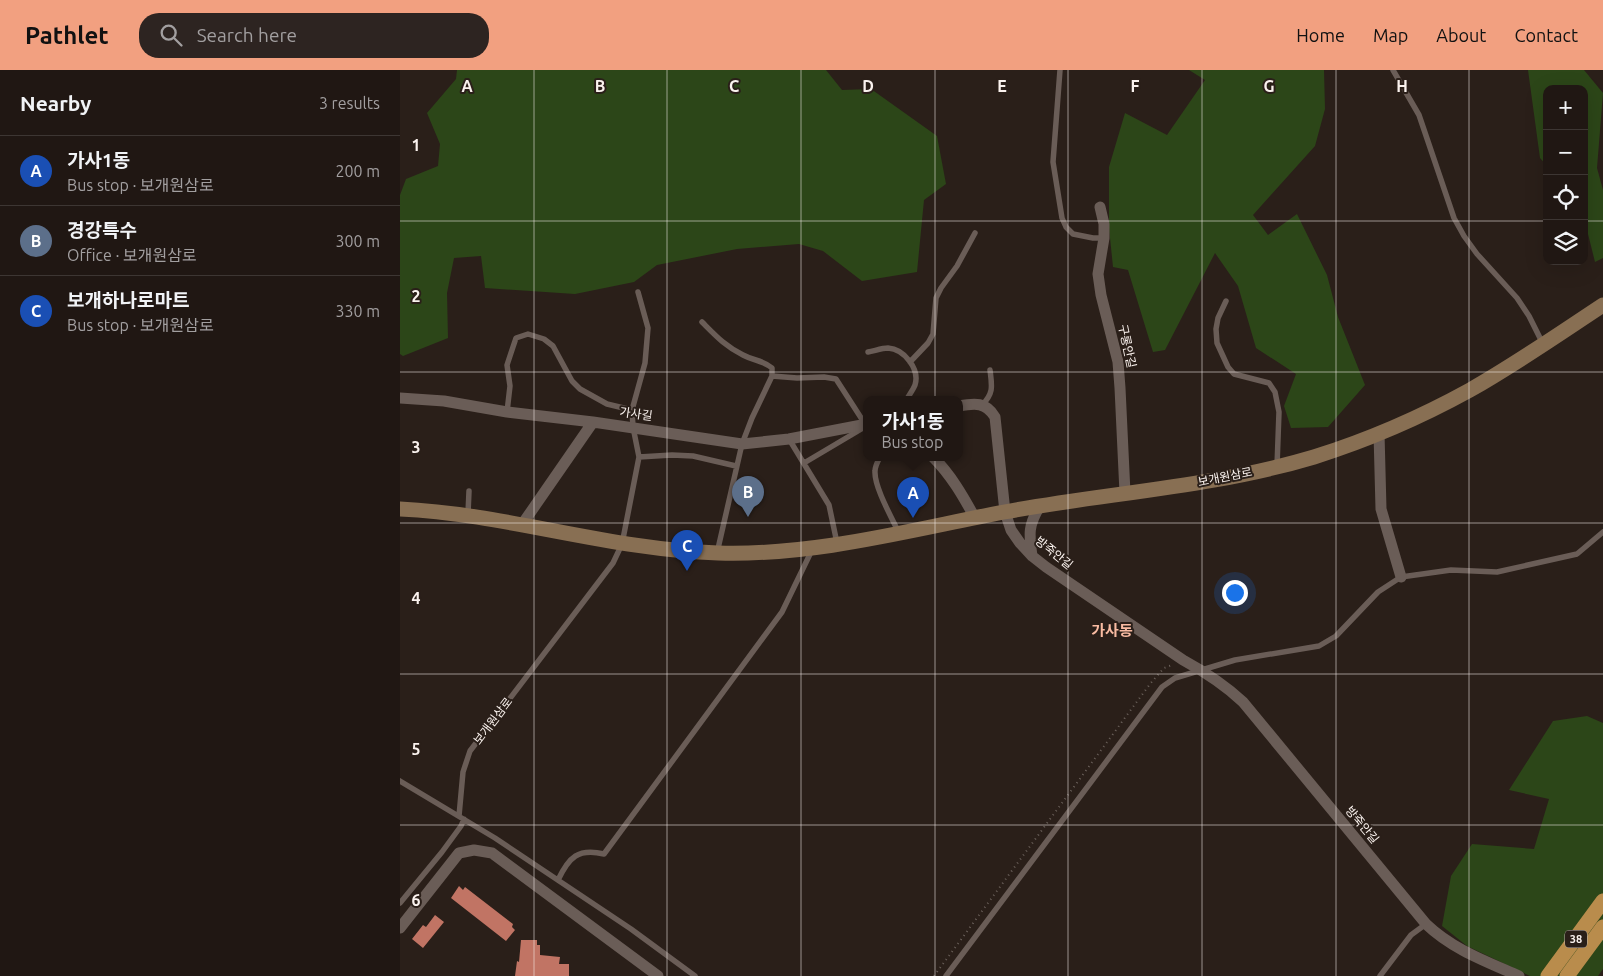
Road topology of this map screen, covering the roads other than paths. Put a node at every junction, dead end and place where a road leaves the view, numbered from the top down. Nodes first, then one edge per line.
1 (1060, 70) edge
2 (1393, 70) edge
3 (1100, 207) dead end
4 (975, 233) dead end
5 (1104, 238) junction
6 (638, 292) dead end
7 (1226, 301) dead end
8 (1603, 305) edge
9 (702, 322) dead end
10 (1543, 344) junction
11 (868, 352) dead end
12 (910, 362) junction
13 (990, 370) dead end
14 (772, 376) junction
15 (909, 396) edge
16 (400, 398) edge
17 (963, 405) edge
18 (982, 405) junction
19 (632, 410) junction
20 (507, 412) junction
21 (863, 420) edge
22 (593, 422) junction
23 (863, 426) edge
24 (863, 427) edge
25 (633, 428) junction
26 (1379, 433) junction
27 (789, 440) junction
28 (742, 444) junction
29 (639, 457) junction
30 (878, 461) edge
31 (936, 461) edge
32 (804, 463) junction
33 (736, 466) junction
34 (1278, 466) junction
35 (469, 491) dead end
36 (1125, 493) junction
37 (1040, 506) junction
38 (400, 509) edge
39 (1005, 512) junction
40 (468, 516) junction
41 (975, 518) junction
42 (521, 526) junction
43 (1603, 532) edge
44 (899, 533) junction
45 (622, 544) junction
46 (838, 544) junction
47 (813, 548) junction
48 (716, 553) junction
49 (1032, 556) junction
50 (1401, 577) junction
51 (1201, 669) junction
52 (400, 781) edge
53 (461, 817) junction
54 (558, 880) junction
55 (1603, 901) edge
56 (400, 903) edge
57 (1426, 924) junction
58 (1603, 927) edge
59 (400, 928) edge
60 (658, 976) edge
61 (695, 976) edge
62 (946, 976) edge
63 (1380, 976) edge
64 (1519, 976) edge
65 (1548, 976) edge
66 (1567, 976) edge

1 - 5 lane
2 - 10 lane
3 - 5 street, 구롱안길
4 - 12 lane
5 - 36 street, 구롱안길
6 - 19 lane
7 - 34 lane
8 - 10 main road, 보개원삼로
9 - 14 lane
10 - 26 main road, 보개원삼로
11 - 12 lane
12 - 15 lane
13 - 18 lane
14 - 21 lane
14 - 28 lane
16 - 20 street, 가사길
17 - 18 street
18 - 39 street
19 - 20 lane
19 - 25 lane
20 - 22 street, 가사길
22 - 25 street, 가사길
22 - 42 street
23 - 27 street, 가사길
24 - 32 lane
25 - 28 street, 가사길
25 - 29 lane
26 - 34 main road, 보개원삼로
26 - 50 street
27 - 28 street, 가사길
27 - 32 lane
28 - 33 lane
29 - 33 lane
29 - 45 lane
30 - 44 lane
31 - 41 street
32 - 46 lane
33 - 48 lane
34 - 36 main road, 보개원삼로
35 - 40 lane
36 - 37 main road, 보개원삼로
37 - 39 main road, 보개원삼로
37 - 49 street
38 - 40 main road, 보개원삼로
39 - 41 main road, 보개원삼로
39 - 49 street, 방죽안길
40 - 42 main road, 보개원삼로
41 - 44 main road, 보개원삼로
42 - 45 main road, 보개원삼로
43 - 50 lane
44 - 46 main road, 보개원삼로
45 - 48 main road, 보개원삼로
45 - 53 lane, 보개원삼로
46 - 47 main road, 보개원삼로
47 - 48 main road, 보개원삼로
47 - 54 lane
49 - 51 street, 방죽안길
50 - 51 lane
51 - 57 street, 방죽안길
51 - 62 lane
52 - 53 lane
53 - 54 lane
53 - 56 lane
54 - 61 lane
55 - 65 highway, 38
57 - 63 lane
57 - 64 street, 방죽안길
58 - 66 highway, 38
59 - 60 street

